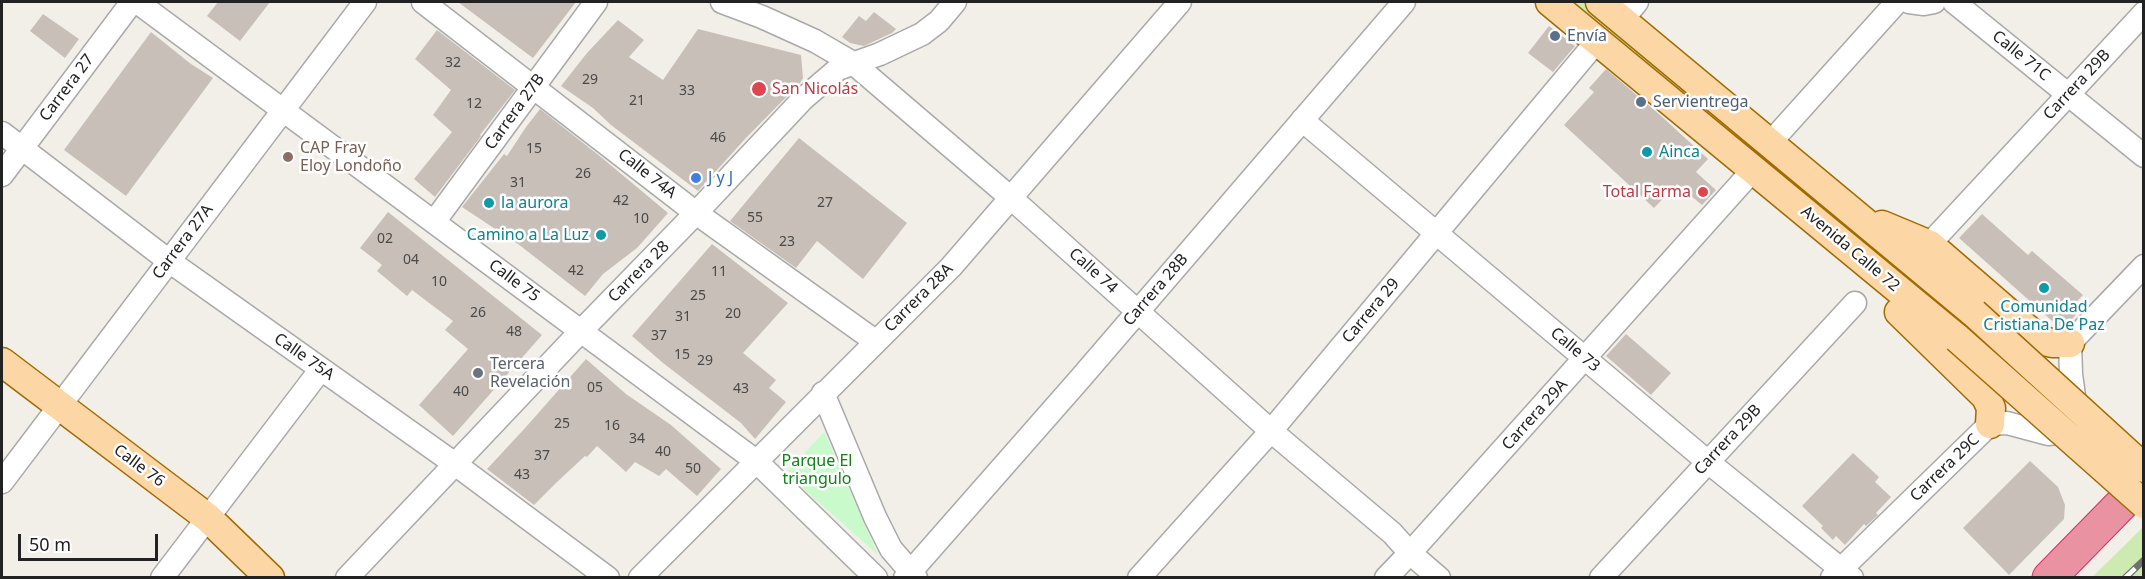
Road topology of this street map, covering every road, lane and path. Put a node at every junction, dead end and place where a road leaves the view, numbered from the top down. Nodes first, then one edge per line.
1 (132, 2) edge
2 (137, 2) edge
3 (365, 2) edge
4 (423, 2) edge
5 (596, 2) edge
6 (722, 2) edge
7 (955, 2) edge
8 (1180, 2) edge
9 (1404, 2) edge
10 (1550, 2) edge
11 (1600, 2) edge
12 (1898, 2) edge
13 (1909, 2) edge
14 (1934, 2) edge
15 (1954, 2) edge
16 (766, 9) edge
17 (1630, 11) edge
18 (2144, 13) edge
19 (1597, 40) junction
20 (853, 63) junction
21 (534, 87) junction
22 (2068, 94) junction
23 (283, 110) junction
24 (1302, 120) junction
25 (2, 133) edge
26 (1770, 143) junction
27 (21, 149) junction
28 (2144, 156) edge
29 (1753, 170) junction
30 (2, 175) edge
31 (1011, 198) junction
32 (696, 213) junction
33 (1858, 216) junction
34 (434, 222) junction
35 (1436, 233) junction
36 (1937, 236) dead end
37 (1859, 257) junction
38 (169, 261) junction
39 (2144, 266) edge
40 (1855, 303) dead end
41 (1138, 311) junction
42 (580, 331) junction
43 (875, 341) junction
44 (2070, 343) junction
45 (1585, 359) junction
46 (2, 362) edge
47 (321, 369) junction
48 (823, 393) junction
49 (60, 405) junction
50 (1990, 424) junction
51 (1270, 431) junction
52 (756, 461) junction
53 (1708, 462) junction
54 (455, 464) junction
55 (2144, 468) edge
56 (2144, 481) edge
57 (2, 482) edge
58 (2144, 504) edge
59 (208, 518) junction
60 (1410, 553) junction
61 (1842, 574) edge
62 (911, 576) edge
63 (162, 578) edge
64 (270, 578) edge
65 (347, 578) edge
66 (608, 578) edge
67 (640, 578) edge
68 (876, 578) edge
69 (1139, 578) edge
70 (1386, 578) edge
71 (1439, 578) edge
72 (1601, 578) edge
73 (2049, 578) edge

1 - 27 street, Carrera 27
2 - 23 street, Calle 75
3 - 23 street, Carrera 27A
4 - 21 street, Calle 74A
5 - 21 street, Carrera 27B
6 - 16 street, Calle 74
7 - 20 street, Carrera 28
8 - 31 street, Carrera 28A
9 - 24 street, Carrera 28B
10 - 19 main road, Avenida Calle 72
11 - 17 main road, Avenida Calle 72
12 - 26 street
13 - 14 street
15 - 22 street, Calle 71C
16 - 20 street, Calle 74
17 - 26 main road, Avenida Calle 72
18 - 22 street, Carrera 29B
19 - 29 main road, Avenida Calle 72
19 - 35 street, Carrera 29
20 - 31 street, Calle 74
20 - 32 street, Carrera 28
21 - 32 street, Calle 74A
21 - 34 street, Carrera 27B
22 - 28 street, Calle 71C
22 - 36 street, Carrera 29B
23 - 34 street, Calle 75
23 - 38 street, Carrera 27A
24 - 35 street, Calle 73
24 - 41 street, Carrera 28B
25 - 27 street, Calle 75A
26 - 33 main road, Avenida Calle 72
27 - 30 street, Carrera 27
27 - 38 street, Calle 75A
29 - 37 main road, Avenida Calle 72
29 - 45 street, Carrera 29A
31 - 41 street, Calle 74
31 - 43 street, Carrera 28A
32 - 42 street, Carrera 28
32 - 43 street, Calle 74A
33 - 44 main road
33 - 55 main road, Avenida Calle 72, bridge
34 - 42 street, Calle 75
35 - 45 street, Calle 73
35 - 51 street, Carrera 29
37 - 50 main road
37 - 58 main road, Avenida Calle 72, bridge
38 - 47 street, Calle 75A
38 - 49 street, Carrera 27A
39 - 44 street
40 - 53 street, Carrera 29B
41 - 51 street, Calle 74
41 - 62 street, Carrera 28B
42 - 52 street, Calle 75
42 - 54 street, Carrera 28
43 - 48 street, Carrera 28A
44 - 50 street, Carrera 29C
45 - 53 street, Calle 73
45 - 60 street, Carrera 29A
46 - 49 main road, Calle 76
47 - 54 street, Calle 75A
47 - 59 street
48 - 52 street, Carrera 28A
48 - 62 street
49 - 57 street, Carrera 27A
49 - 59 main road, Calle 76
50 - 61 street, Carrera 29C
51 - 60 street, Calle 74
51 - 69 street, Carrera 29
52 - 67 street, Carrera 28A
52 - 68 street, Calle 75
53 - 61 street, Calle 73
53 - 72 street, Carrera 29B
54 - 65 street, Carrera 28
54 - 66 street, Calle 75A
56 - 73 highway
59 - 63 street
59 - 64 main road, Calle 76
60 - 70 street, Carrera 29A
60 - 71 street, Calle 74

